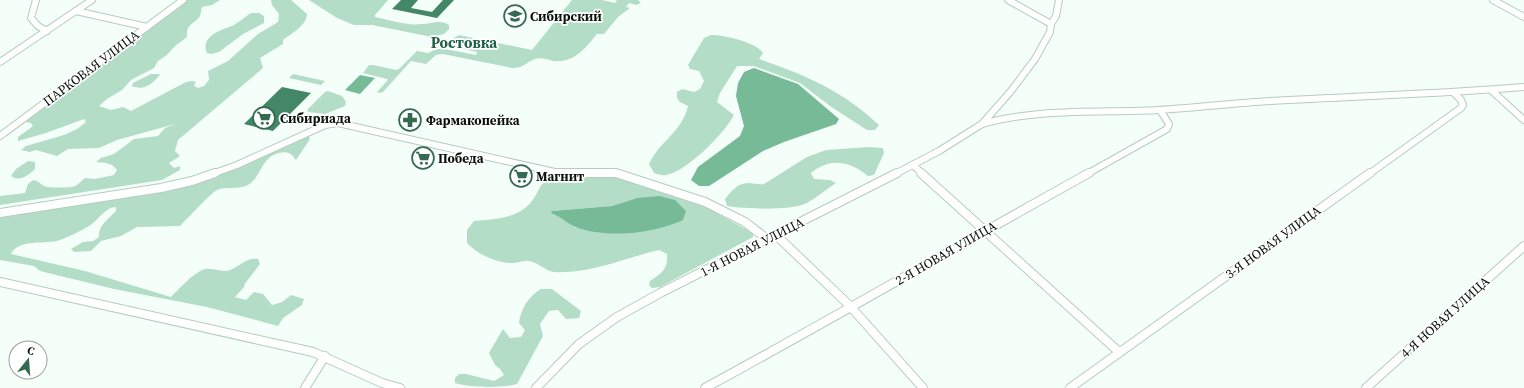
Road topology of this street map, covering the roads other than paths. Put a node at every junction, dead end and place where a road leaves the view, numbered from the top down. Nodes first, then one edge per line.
1 (36, 0) edge
2 (92, 0) edge
3 (183, 0) edge
4 (1008, 0) edge
5 (1059, 0) edge
6 (1493, 0) edge
7 (76, 11) junction
8 (1524, 17) edge
9 (1051, 24) junction
10 (148, 26) junction
11 (47, 31) junction
12 (0, 62) edge
13 (1524, 87) edge
14 (1491, 90) junction
15 (1454, 93) junction
16 (1160, 110) junction
17 (1524, 120) edge
18 (982, 124) junction
19 (0, 136) edge
20 (913, 165) junction
21 (0, 213) edge
22 (984, 231) junction
23 (776, 235) junction
24 (767, 239) junction
25 (1524, 246) edge
26 (0, 282) edge
27 (850, 306) junction
28 (1118, 352) junction
29 (325, 356) junction
30 (305, 388) edge
31 (400, 388) edge
32 (536, 388) edge
33 (705, 388) edge
34 (923, 388) edge
35 (1070, 388) edge
36 (1366, 388) edge

1 - 11 street
2 - 7 street
3 - 10 street, ПАРКОВАЯ УЛИЦА
4 - 9 street
5 - 9 street
6 - 8 street
7 - 10 street
7 - 11 street
9 - 18 street
10 - 19 street, ПАРКОВАЯ УЛИЦА
11 - 12 street
13 - 14 street
14 - 15 street
14 - 17 street
15 - 16 street
15 - 28 street, 3-Я НОВАЯ УЛИЦА
16 - 18 street
16 - 22 street, 2-Я НОВАЯ УЛИЦА
18 - 20 street, 1-Я НОВАЯ УЛИЦА
20 - 22 street
20 - 23 street, 1-Я НОВАЯ УЛИЦА
21 - 24 street
22 - 27 street, 2-Я НОВАЯ УЛИЦА
22 - 28 street
23 - 24 street, 1-Я НОВАЯ УЛИЦА
23 - 27 street
24 - 32 street, 1-Я НОВАЯ УЛИЦА
25 - 36 street, 4-Я НОВАЯ УЛИЦА
26 - 29 street
27 - 33 street, 2-Я НОВАЯ УЛИЦА
27 - 34 street
28 - 35 street, 3-Я НОВАЯ УЛИЦА
29 - 30 street
29 - 31 street

